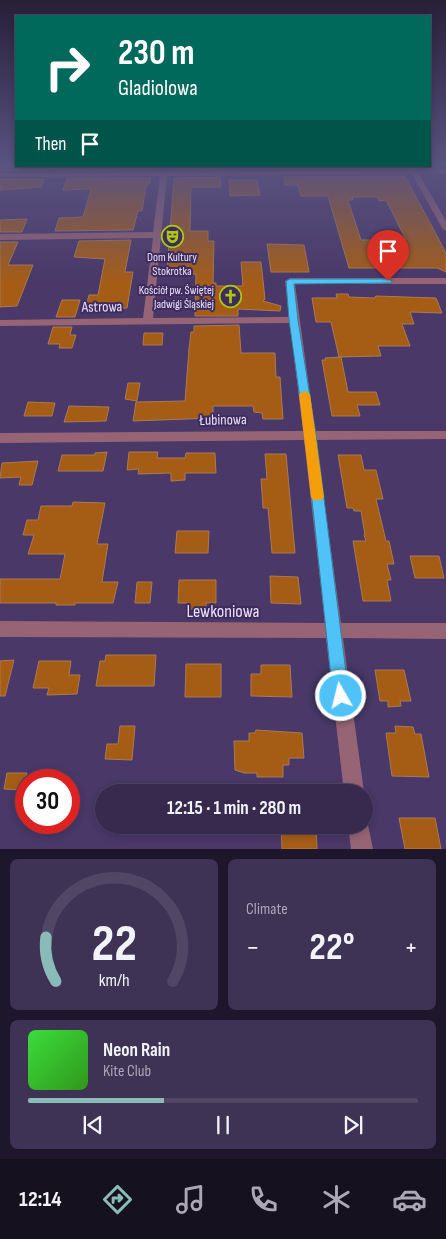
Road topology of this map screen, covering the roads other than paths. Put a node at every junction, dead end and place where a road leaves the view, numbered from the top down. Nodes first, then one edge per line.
1 (161, 204) edge
2 (432, 204) edge
3 (446, 228) edge
4 (158, 235) junction
5 (0, 237) edge
6 (446, 281) edge
7 (293, 320) junction
8 (148, 321) junction
9 (0, 323) edge
10 (311, 435) junction
11 (446, 435) edge
12 (0, 438) edge
13 (0, 629) edge
14 (332, 631) junction
15 (446, 631) edge
16 (353, 784) edge
17 (360, 834) edge
18 (362, 849) edge

1 - 4 street
2 - 3 street
4 - 5 street
4 - 8 street
6 - 7 street
7 - 8 street, Astrowa
7 - 10 street
8 - 9 street, Astrowa
10 - 11 street, Łubinowa
10 - 12 street, Łubinowa
10 - 14 street
13 - 14 street, Lewkoniowa
14 - 15 street, Lewkoniowa
14 - 16 street
17 - 18 street

